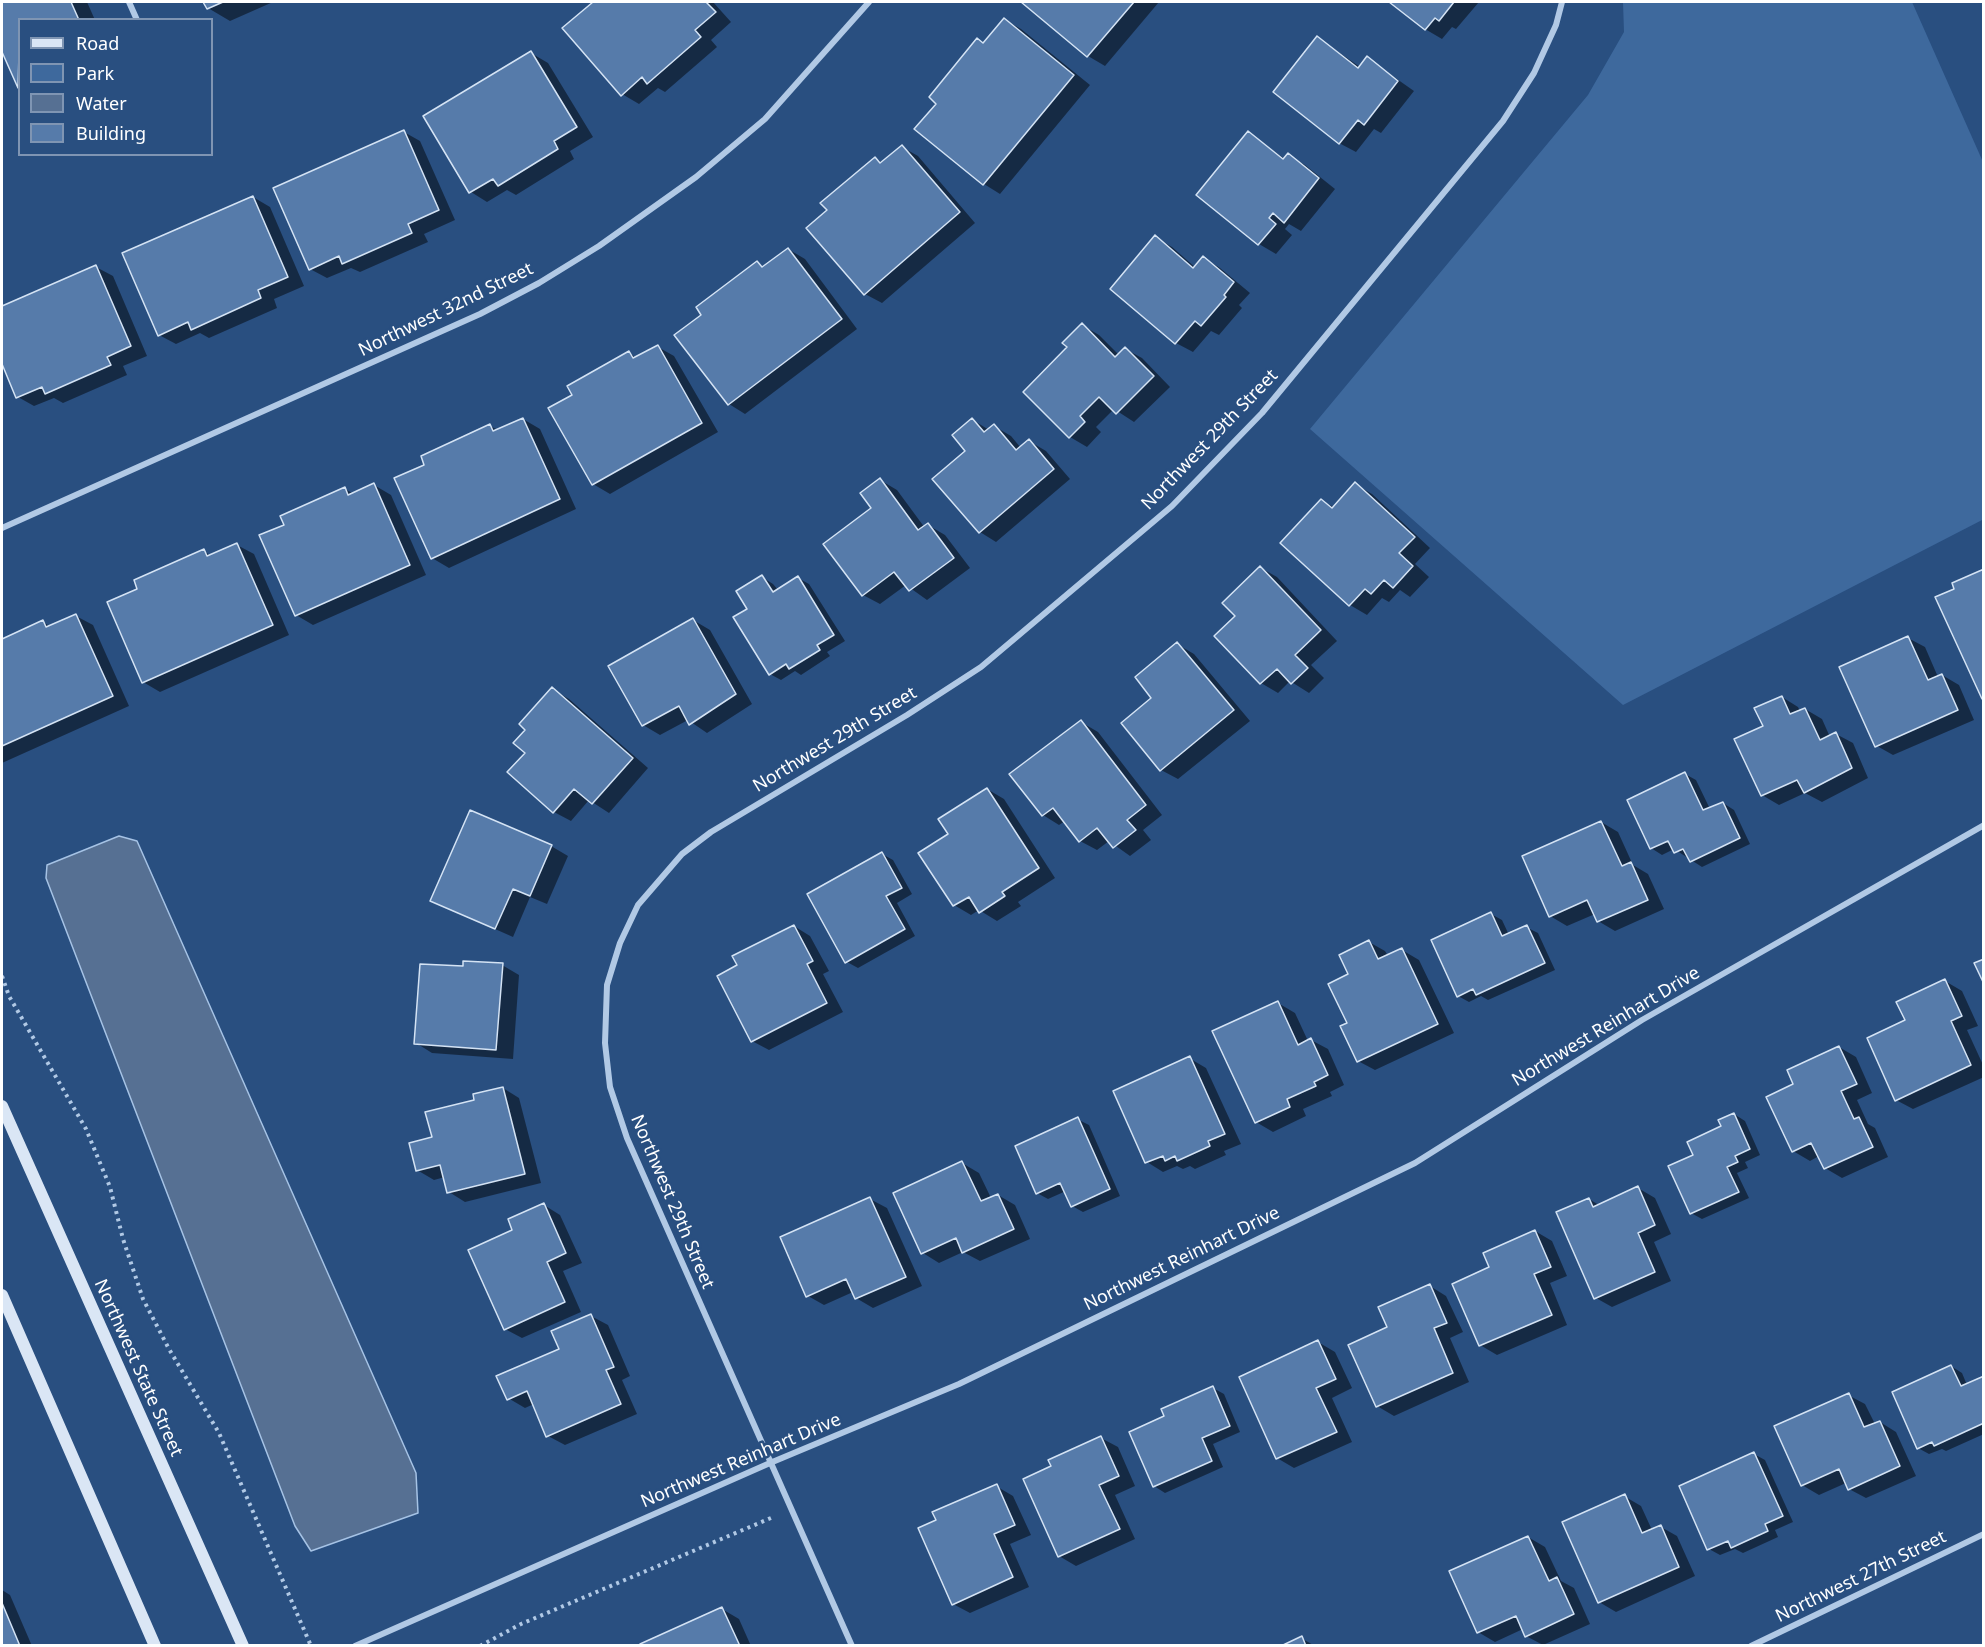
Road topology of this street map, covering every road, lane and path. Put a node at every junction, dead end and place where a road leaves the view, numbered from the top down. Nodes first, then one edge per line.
1 (129, 2) edge
2 (869, 2) edge
3 (1562, 2) edge
4 (136, 18) edge
5 (2, 528) edge
6 (1983, 825) edge
7 (2, 976) edge
8 (2, 1106) edge
9 (2, 1295) edge
10 (770, 1463) junction
11 (791, 1510) junction
12 (1983, 1534) edge
13 (155, 1646) edge
14 (243, 1646) edge
15 (311, 1646) edge
16 (355, 1646) edge
17 (480, 1646) edge
18 (852, 1646) edge
19 (1751, 1646) edge

1 - 4 street
2 - 5 street, Northwest 32nd Street
3 - 10 street, Northwest 29th Street
6 - 10 street, Northwest Reinhart Drive
7 - 15 path
8 - 14 main road, Northwest State Street
9 - 13 main road
10 - 11 street, Northwest 29th Street
10 - 16 street, Northwest Reinhart Drive
11 - 17 path
11 - 18 street, Northwest 29th Street
12 - 19 street, Northwest 27th Street

